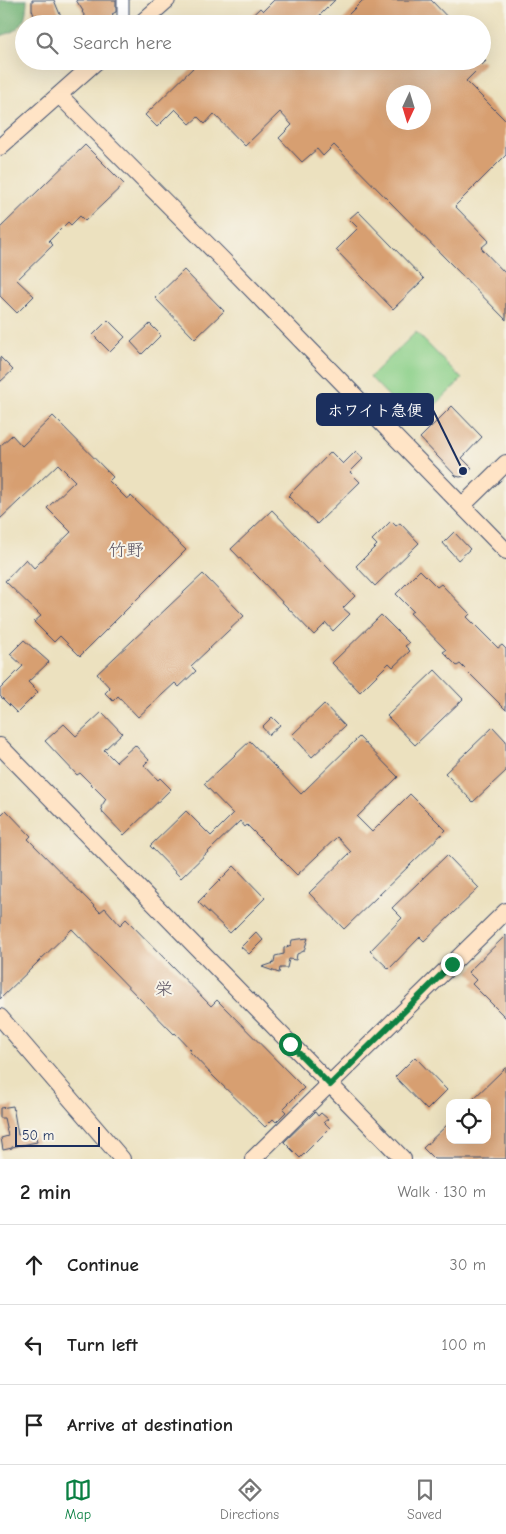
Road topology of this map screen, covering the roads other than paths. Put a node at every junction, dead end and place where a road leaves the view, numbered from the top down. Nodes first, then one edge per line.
1 (122, 0) edge
2 (167, 0) edge
3 (123, 15) edge
4 (150, 15) edge
5 (87, 70) edge
6 (59, 95) junction
7 (0, 147) edge
8 (506, 463) edge
9 (462, 506) junction
10 (506, 551) edge
11 (0, 746) edge
12 (506, 911) edge
13 (0, 1017) edge
14 (330, 1085) junction
15 (122, 1159) edge
16 (253, 1159) edge
17 (403, 1159) edge

1 - 3 street
2 - 4 street
5 - 6 street
6 - 7 street
6 - 9 street
8 - 9 street
9 - 10 street
11 - 14 street
12 - 14 street
13 - 15 street
14 - 16 street
14 - 17 street

